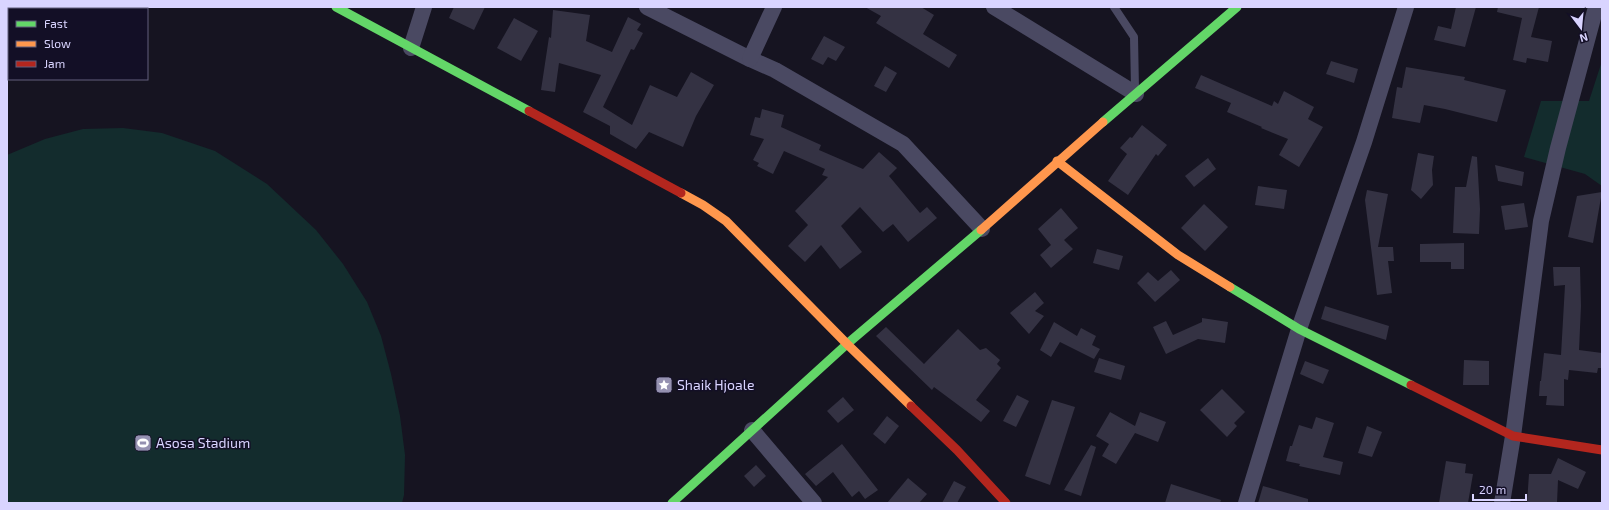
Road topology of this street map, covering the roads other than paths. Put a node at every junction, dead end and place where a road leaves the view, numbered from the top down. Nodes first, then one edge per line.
1 (336, 7) edge
2 (424, 7) edge
3 (647, 7) edge
4 (774, 7) edge
5 (994, 7) edge
6 (1114, 7) edge
7 (1237, 7) edge
8 (1406, 7) edge
9 (1596, 7) edge
10 (411, 48) junction
11 (750, 60) junction
12 (1136, 94) junction
13 (1057, 161) junction
14 (982, 229) junction
15 (1299, 329) junction
16 (847, 344) junction
17 (752, 430) junction
18 (1513, 436) junction
19 (1602, 450) edge
20 (672, 503) edge
21 (814, 503) edge
22 (1006, 503) edge
23 (1246, 503) edge
24 (1502, 503) edge

1 - 10 street
2 - 10 street
3 - 11 street
4 - 11 street
5 - 12 street
6 - 12 lane
7 - 12 street
8 - 15 street
9 - 18 street
10 - 16 street
11 - 14 street
12 - 13 street
13 - 14 street
13 - 15 street
14 - 16 street
15 - 18 street
15 - 23 street
16 - 17 street
16 - 22 street
17 - 20 street
17 - 21 street
18 - 19 street
18 - 24 street

